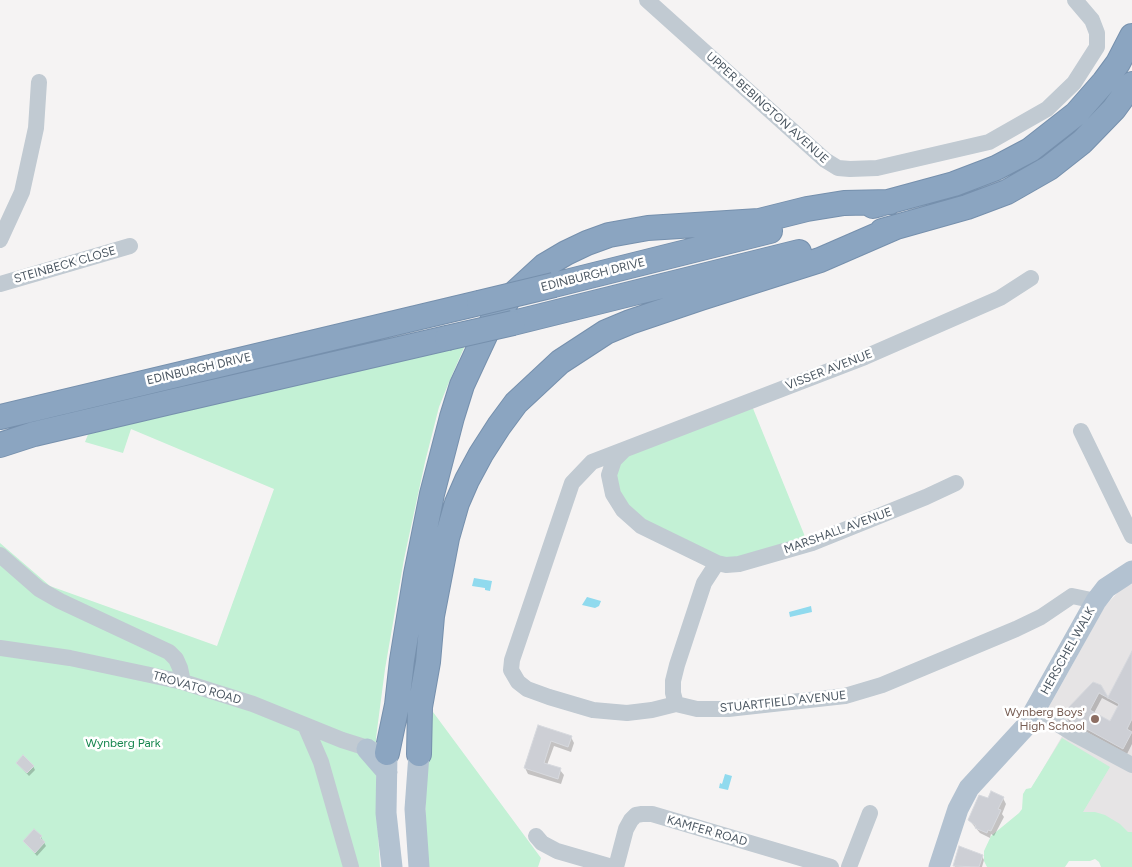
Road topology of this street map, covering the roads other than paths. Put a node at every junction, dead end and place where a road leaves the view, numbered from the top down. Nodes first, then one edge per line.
1 (647, 0) edge
2 (1075, 0) edge
3 (1132, 36) edge
4 (39, 82) dead end
5 (1132, 84) edge
6 (890, 202) junction
7 (896, 227) junction
8 (0, 240) edge
9 (130, 246) dead end
10 (1031, 278) dead end
11 (0, 284) edge
12 (0, 417) edge
13 (1081, 431) dead end
14 (0, 445) edge
15 (623, 451) junction
16 (610, 475) junction
17 (572, 483) junction
18 (956, 483) dead end
19 (1132, 536) edge
20 (0, 555) edge
21 (717, 563) junction
22 (1132, 571) edge
23 (1096, 601) junction
24 (0, 648) edge
25 (183, 682) junction
26 (676, 704) junction
27 (420, 707) junction
28 (1035, 710) junction
29 (304, 725) junction
30 (342, 740) junction
31 (419, 754) joint
32 (381, 758) junction
33 (321, 762) junction
34 (1132, 765) edge
35 (417, 781) junction
36 (870, 813) dead end
37 (536, 836) dead end
38 (352, 867) edge
39 (392, 867) edge
40 (419, 867) edge
41 (612, 867) edge
42 (616, 867) edge
43 (831, 867) edge
44 (849, 867) edge
45 (939, 867) edge

1 - 2 street, UPPER BEBINGTON AVENUE
3 - 6 highway, EDINBURGH DRIVE
4 - 8 street
5 - 7 highway, EDINBURGH DRIVE
6 - 12 highway, EDINBURGH DRIVE, bridge
6 - 32 highway
7 - 14 highway, EDINBURGH DRIVE, bridge
7 - 27 highway
9 - 11 street, STEINBECK CLOSE
10 - 15 street, VISSER AVENUE
13 - 19 street
15 - 16 street
15 - 17 street, STUARTFIELD AVENUE
16 - 17 street
16 - 21 street
17 - 26 street, STUARTFIELD AVENUE
18 - 21 street, MARSHALL AVENUE
20 - 25 street
21 - 26 street
22 - 23 main road, HERSCHEL WALK
23 - 26 street, STUARTFIELD AVENUE
23 - 28 main road, HERSCHEL WALK
24 - 25 street, TROVATO ROAD
25 - 29 street, TROVATO ROAD
27 - 31 highway
27 - 32 highway
28 - 34 street
28 - 45 main road, HERSCHEL WALK
29 - 30 street, TROVATO ROAD
29 - 33 street
30 - 32 street, TROVATO ROAD
30 - 33 street
31 - 35 main road
32 - 35 main road
32 - 39 main road
33 - 38 street
35 - 40 main road
36 - 44 street
37 - 41 street
42 - 43 street, KAMFER ROAD

